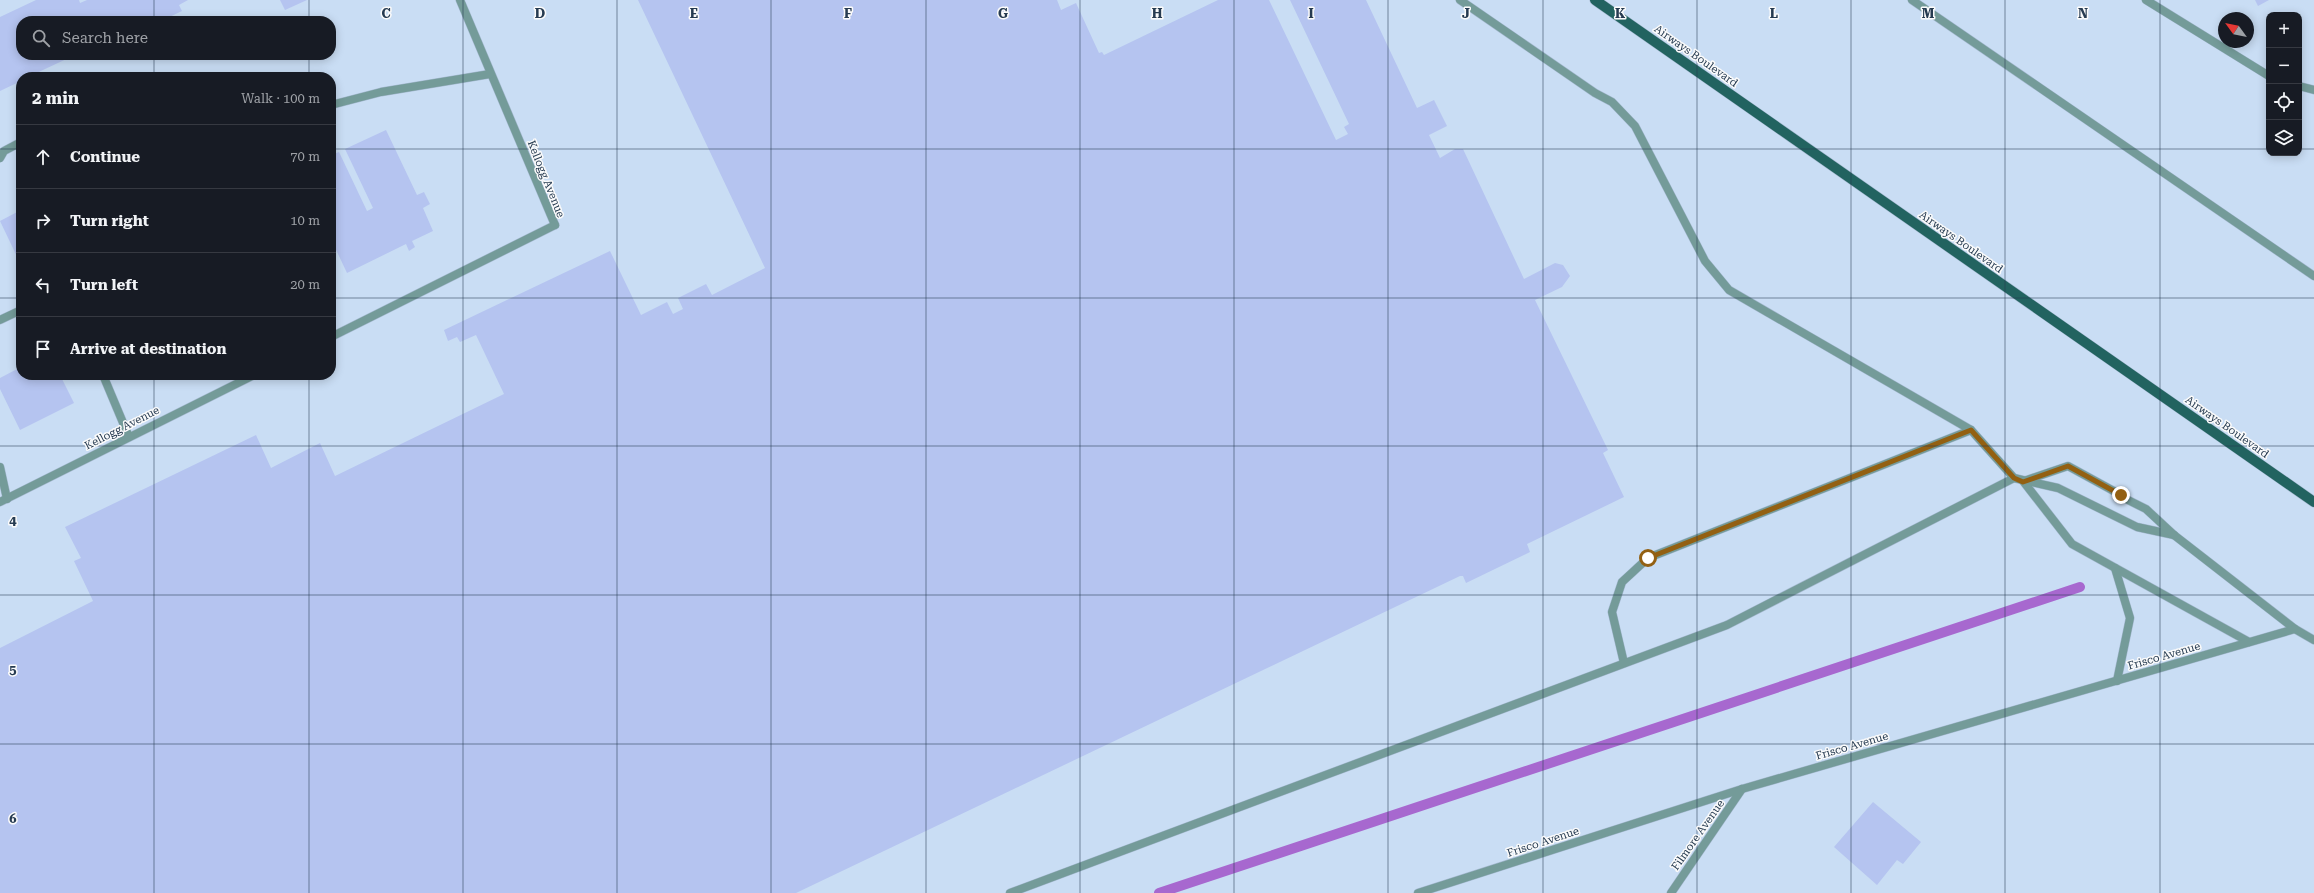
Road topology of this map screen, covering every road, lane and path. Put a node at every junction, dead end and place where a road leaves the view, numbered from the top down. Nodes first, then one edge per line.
1 (460, 0) edge
2 (1460, 0) edge
3 (1595, 0) edge
4 (1912, 0) edge
5 (2146, 0) edge
6 (490, 74) junction
7 (2266, 74) edge
8 (2302, 87) edge
9 (2314, 90) edge
10 (336, 103) edge
11 (16, 145) edge
12 (0, 158) edge
13 (2314, 276) edge
14 (16, 312) edge
15 (0, 320) edge
16 (336, 334) edge
17 (105, 380) edge
18 (244, 380) edge
19 (1971, 430) junction
20 (129, 437) junction
21 (0, 467) edge
22 (2014, 478) junction
23 (2023, 482) junction
24 (3, 500) edge
25 (2314, 502) edge
26 (2174, 535) junction
27 (2114, 568) junction
28 (2295, 629) junction
29 (2314, 640) edge
30 (2249, 642) junction
31 (1624, 663) junction
32 (2117, 681) junction
33 (1742, 789) junction
34 (1010, 893) edge
35 (1418, 893) edge
36 (1671, 893) edge

1 - 6 street, Kellogg Avenue
2 - 19 street
3 - 25 main road, Airways Boulevard
4 - 13 street
5 - 7 street
6 - 10 street
6 - 16 street, Kellogg Avenue
8 - 9 street
11 - 12 street
14 - 15 street
17 - 20 street
18 - 20 street, Kellogg Avenue
19 - 22 street
19 - 31 street
20 - 24 street, Kellogg Avenue
21 - 24 street
22 - 23 street
22 - 31 street
23 - 26 street
23 - 26 street
23 - 27 street
26 - 28 street
27 - 30 street
27 - 32 street
28 - 29 street
28 - 30 street, Frisco Avenue
30 - 32 street, Frisco Avenue
31 - 34 street
32 - 33 street, Frisco Avenue
33 - 35 street, Frisco Avenue
33 - 36 street, Filmore Avenue

